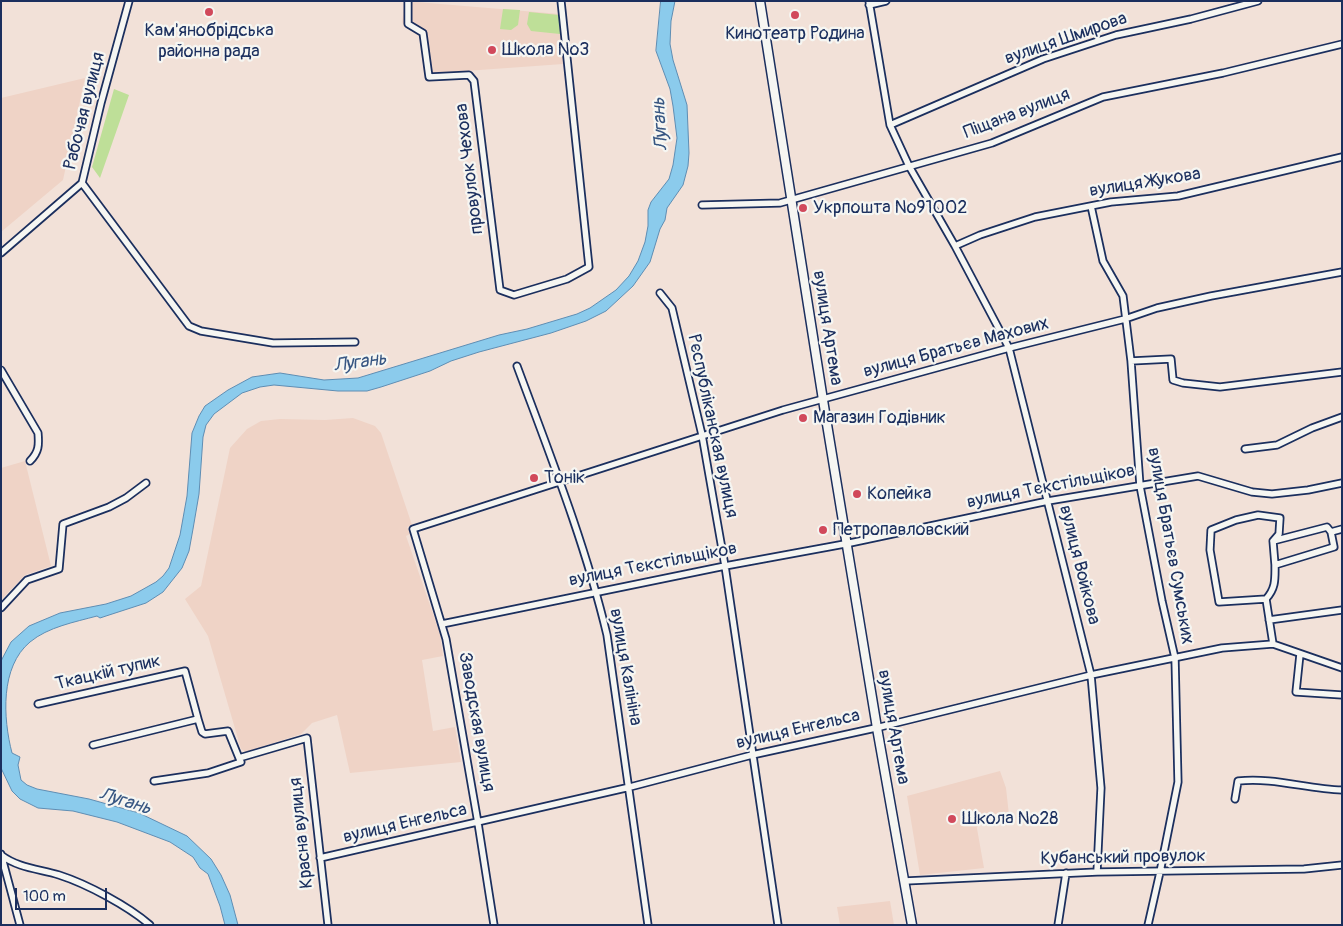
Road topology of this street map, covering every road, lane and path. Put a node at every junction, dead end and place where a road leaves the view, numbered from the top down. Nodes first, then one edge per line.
1 (129, 1) edge
2 (408, 1) edge
3 (562, 1) edge
4 (760, 1) edge
5 (886, 1) edge
6 (1258, 1) edge
7 (869, 3) edge
8 (1342, 44) edge
9 (890, 125) junction
10 (1342, 157) edge
11 (909, 166) junction
12 (82, 183) junction
13 (792, 200) junction
14 (702, 205) dead end
15 (1091, 206) junction
16 (955, 246) junction
17 (1, 252) edge
18 (1342, 272) edge
19 (660, 293) dead end
20 (1125, 319) junction
21 (355, 342) dead end
22 (1009, 348) junction
23 (1131, 361) junction
24 (517, 366) dead end
25 (1, 370) edge
26 (1342, 372) edge
27 (822, 400) junction
28 (1342, 417) edge
29 (702, 435) junction
30 (1245, 449) dead end
31 (30, 461) dead end
32 (560, 481) junction
33 (146, 483) dead end
34 (1342, 483) edge
35 (1140, 486) junction
36 (1048, 501) junction
37 (413, 529) joint
38 (1342, 530) edge
39 (1332, 532) junction
40 (1274, 541) junction
41 (848, 543) junction
42 (1276, 565) junction
43 (725, 566) junction
44 (596, 592) junction
45 (1266, 599) junction
46 (1, 608) edge
47 (1342, 610) edge
48 (1270, 620) junction
49 (442, 624) junction
50 (1273, 644) junction
51 (1300, 654) junction
52 (1176, 658) junction
53 (1342, 668) edge
54 (1092, 676) junction
55 (1342, 694) edge
56 (38, 704) dead end
57 (198, 719) junction
58 (877, 728) junction
59 (93, 745) dead end
60 (752, 755) junction
61 (239, 758) junction
62 (154, 781) dead end
63 (630, 787) junction
64 (1342, 790) edge
65 (1235, 799) dead end
66 (478, 822) junction
67 (1, 854) edge
68 (320, 858) junction
69 (1342, 865) edge
70 (1096, 872) junction
71 (1160, 872) junction
72 (1066, 873) junction
73 (905, 881) junction
74 (20, 925) edge
75 (150, 925) edge
76 (328, 925) edge
77 (494, 925) edge
78 (648, 925) edge
79 (778, 925) edge
80 (912, 925) edge
81 (1058, 925) edge
82 (1148, 925) edge

1 - 12 street, Рабочая вулиця
2 - 3 street, провулок Чехова
4 - 13 street, вулиця Артема
5 - 7 street
6 - 9 street, вулиця Шмирова
7 - 9 street, вулиця Войкова
8 - 11 street, Піщана вулиця
9 - 11 street, вулиця Войкова
10 - 15 street, вулиця Жукова
11 - 13 street, Піщана вулиця
11 - 16 street, вулиця Войкова
12 - 17 street, Рабочая вулиця
12 - 21 street
13 - 14 street, Піщана вулиця
13 - 27 street, вулиця Артема
15 - 16 street, вулиця Жукова
15 - 20 street, вулиця Братьєв Сумських
16 - 22 street, вулиця Войкова
18 - 20 street, вулиця Братьєв Махових
19 - 29 street, Рєспубліканская вулиця
20 - 22 street, вулиця Братьєв Махових
20 - 23 street, вулиця Братьєв Сумських
22 - 27 street, вулиця Братьєв Махових
22 - 36 street, вулиця Войкова
23 - 26 street
23 - 35 street, вулиця Братьєв Сумських
24 - 32 street, вулиця Калініна
25 - 31 street
27 - 29 street, вулиця Братьєв Махових
27 - 41 street, вулиця Артема
28 - 30 street
29 - 32 street, вулиця Братьєв Махових
29 - 43 street, Рєспубліканская вулиця
32 - 37 street, вулиця Братьєв Махових
32 - 44 street, вулиця Калініна
33 - 46 street
34 - 35 street, вулиця Тєкстільщіков
35 - 36 street, вулиця Тєкстільщіков
35 - 52 street, вулиця Братьєв Сумських
36 - 41 street, вулиця Тєкстільщіков
36 - 54 street, вулиця Войкова
37 - 49 street, Заводская вулиця
38 - 39 street
39 - 40 street
39 - 42 street
40 - 42 street
40 - 45 street
41 - 43 street, вулиця Тєкстільщіков
41 - 58 street, вулиця Артема
42 - 45 street
43 - 44 street, вулиця Тєкстільщіков
43 - 60 street, Рєспубліканская вулиця
44 - 49 street, вулиця Тєкстільщіков
44 - 63 street, вулиця Калініна
45 - 48 street
47 - 48 street
48 - 50 street
49 - 66 street, Заводская вулиця
50 - 51 street, вулиця Енгельса
50 - 52 street, вулиця Енгельса
51 - 53 street, вулиця Енгельса
51 - 55 street
52 - 54 street, вулиця Енгельса
52 - 71 street, вулиця Братьєв Сумських
54 - 58 street, вулиця Енгельса
54 - 70 street, вулиця Войкова
56 - 57 street, Ткацкій тупик
57 - 59 street
57 - 61 street
58 - 60 street, вулиця Енгельса
58 - 73 street, вулиця Артема
60 - 63 street, вулиця Енгельса
60 - 79 street, Рєспубліканская вулиця
61 - 62 street
61 - 68 street, Красна вулиця
63 - 66 street, вулиця Енгельса
63 - 78 street, вулиця Калініна
64 - 65 street
66 - 68 street, вулиця Енгельса
66 - 77 street, Заводская вулиця
67 - 74 street
67 - 75 street
68 - 76 street, Красна вулиця
69 - 71 street, Кубанський провулок
70 - 71 street, Кубанський провулок
70 - 72 street, Кубанський провулок
71 - 82 street, вулиця Братьєв Сумських
72 - 73 street, Кубанський провулок
72 - 81 street
73 - 80 street, вулиця Артема

